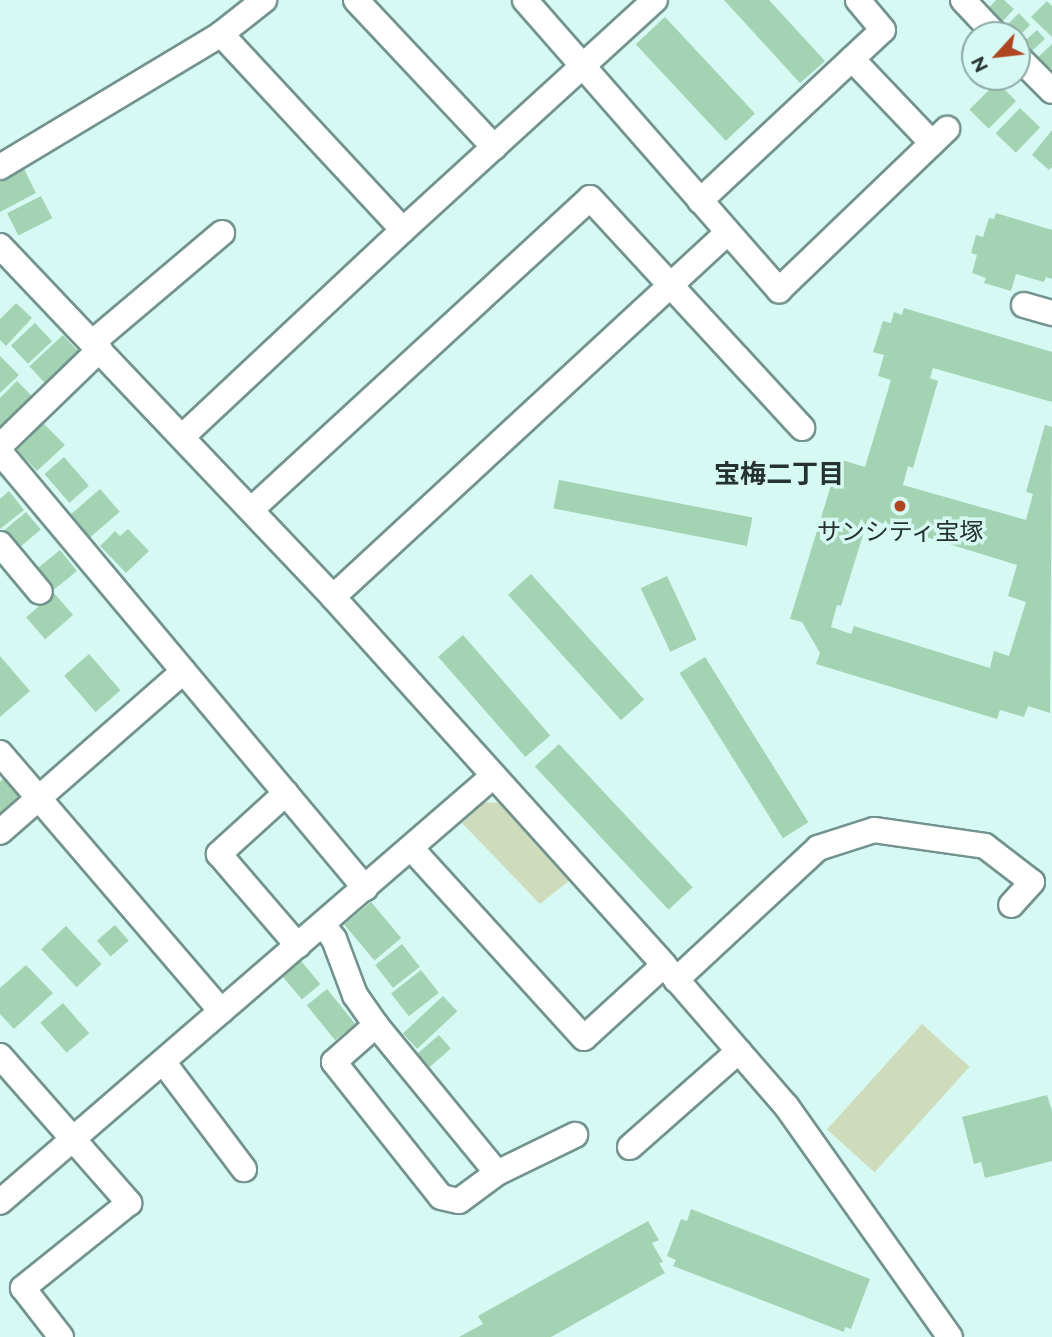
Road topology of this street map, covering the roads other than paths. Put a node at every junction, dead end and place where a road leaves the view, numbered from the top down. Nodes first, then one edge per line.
1 (264, 0) edge
2 (356, 0) edge
3 (525, 0) edge
4 (655, 0) edge
5 (858, 0) edge
6 (963, 0) edge
7 (983, 21) edge
8 (220, 34) junction
9 (852, 59) junction
10 (584, 66) junction
11 (1031, 69) edge
12 (1052, 90) edge
13 (494, 147) junction
14 (0, 167) edge
15 (700, 201) junction
16 (403, 230) junction
17 (222, 233) dead end
18 (727, 233) junction
19 (0, 246) edge
20 (669, 286) junction
21 (1024, 305) dead end
22 (1052, 313) edge
23 (97, 346) junction
24 (803, 428) dead end
25 (183, 436) junction
26 (0, 446) edge
27 (0, 452) edge
28 (252, 509) junction
29 (0, 544) edge
30 (40, 592) dead end
31 (334, 597) junction
32 (184, 671) junction
33 (0, 753) edge
34 (492, 777) junction
35 (286, 793) junction
36 (39, 798) junction
37 (0, 832) edge
38 (411, 848) junction
39 (365, 888) junction
40 (1011, 905) dead end
41 (323, 925) junction
42 (298, 946) junction
43 (670, 972) junction
44 (221, 1011) junction
45 (376, 1025) junction
46 (739, 1051) junction
47 (0, 1056) edge
48 (164, 1063) junction
49 (575, 1135) dead end
50 (72, 1140) junction
51 (630, 1147) dead end
52 (244, 1169) dead end
53 (498, 1173) junction
54 (0, 1202) edge
55 (61, 1337) edge
56 (950, 1337) edge

1 - 8 street
2 - 13 street
3 - 10 street
4 - 10 street
5 - 9 street
6 - 7 street
8 - 14 street
8 - 16 street
9 - 15 street
9 - 18 street
10 - 13 street
10 - 15 street
11 - 12 street
13 - 16 street
15 - 18 street
16 - 25 street
17 - 23 street
18 - 20 street
19 - 23 street
20 - 24 street
20 - 28 street
20 - 31 street
21 - 22 street
23 - 25 street
23 - 26 street
25 - 28 street
27 - 32 street
28 - 31 street
29 - 30 street
31 - 34 street
32 - 35 street
32 - 36 street
33 - 36 street
34 - 38 street
34 - 43 street
35 - 39 street
35 - 42 street
36 - 37 street
36 - 44 street
38 - 39 street
38 - 43 street
39 - 41 street
40 - 43 street
41 - 42 street
41 - 45 street
42 - 44 street
43 - 46 street
44 - 48 street
45 - 53 street
45 - 53 street
46 - 51 street
46 - 56 street
47 - 50 street
48 - 50 street
48 - 52 street
49 - 53 street
50 - 54 street
50 - 55 street

